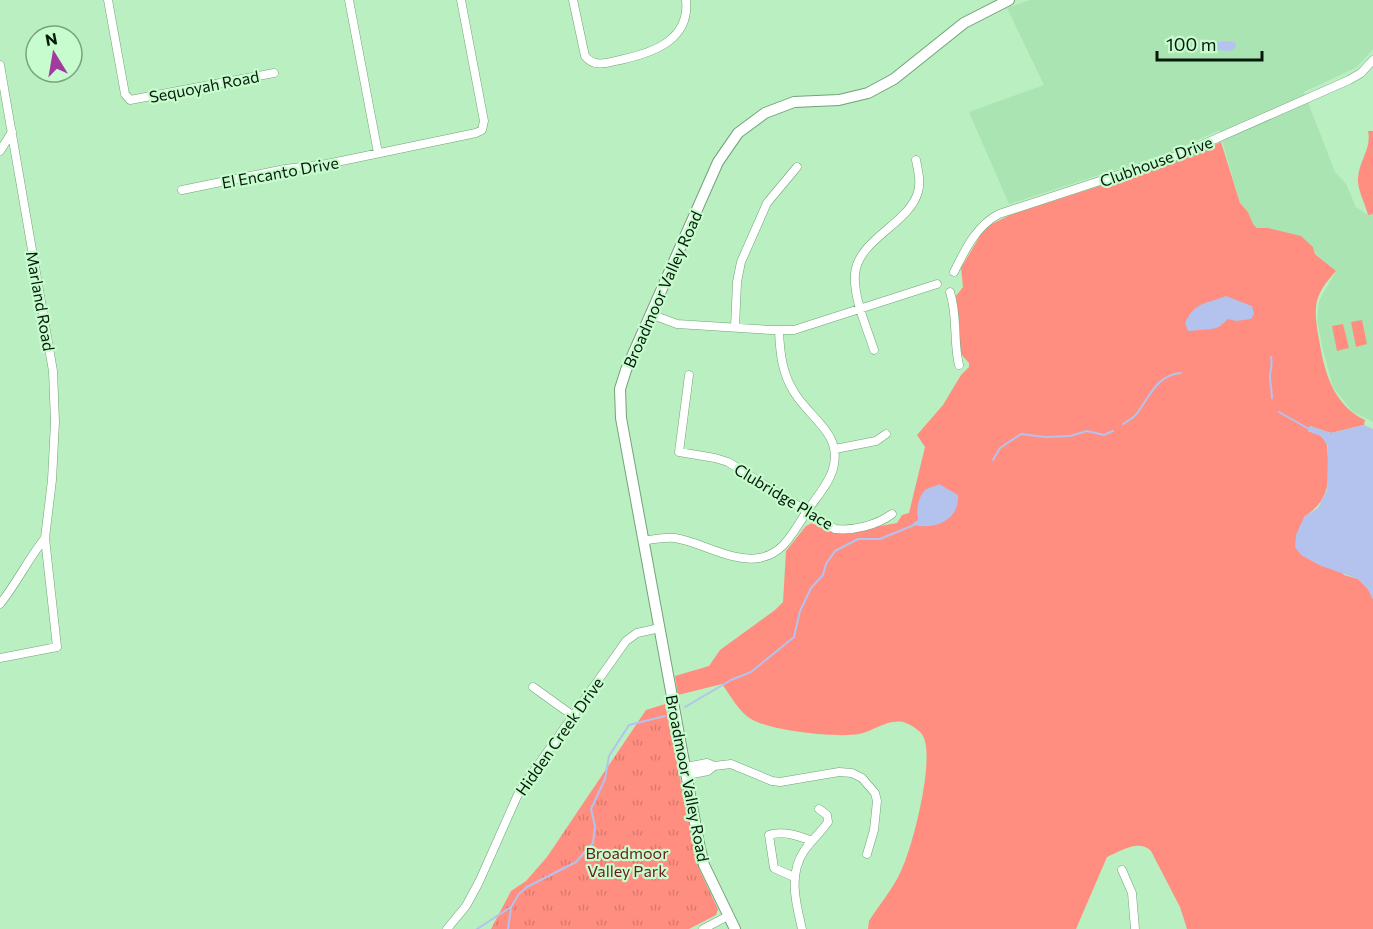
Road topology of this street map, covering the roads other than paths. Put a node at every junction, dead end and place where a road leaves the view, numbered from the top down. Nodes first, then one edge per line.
1 (108, 0) edge
2 (349, 0) edge
3 (461, 0) edge
4 (573, 0) edge
5 (686, 0) edge
6 (1009, 0) edge
7 (1373, 60) edge
8 (0, 65) edge
9 (274, 73) dead end
10 (12, 132) junction
11 (0, 151) edge
12 (378, 153) junction
13 (916, 160) dead end
14 (797, 167) dead end
15 (182, 190) dead end
16 (954, 272) dead end
17 (937, 284) dead end
18 (950, 292) dead end
19 (861, 310) junction
20 (650, 314) junction
21 (735, 327) junction
22 (779, 331) junction
23 (874, 350) dead end
24 (959, 365) dead end
25 (689, 375) dead end
26 (886, 434) dead end
27 (835, 449) junction
28 (806, 512) junction
29 (892, 514) dead end
30 (45, 538) junction
31 (643, 541) junction
32 (0, 604) edge
33 (660, 627) junction
34 (0, 658) edge
35 (533, 687) dead end
36 (572, 715) junction
37 (687, 771) junction
38 (819, 809) dead end
39 (812, 842) junction
40 (867, 854) dead end
41 (1122, 870) dead end
42 (794, 877) junction
43 (728, 916) junction
44 (447, 929) edge
45 (703, 929) edge
46 (735, 929) edge
47 (802, 929) edge
48 (1135, 929) edge

1 - 9 street, Sequoyah Road
2 - 12 street
3 - 12 street, El Encanto Drive
4 - 5 street
6 - 20 street, Broadmoor Valley Road
7 - 16 street, Clubhouse Drive
8 - 10 street, Marland Road
10 - 11 street
10 - 30 street, Marland Road
12 - 15 street, El Encanto Drive
13 - 19 street
14 - 21 street
17 - 19 street
18 - 24 street
19 - 22 street
19 - 23 street
20 - 21 street
20 - 31 street, Broadmoor Valley Road
21 - 22 street
22 - 27 street
25 - 28 street, Clubridge Place
26 - 27 street
27 - 28 street
28 - 29 street, Clubridge Place
28 - 31 street
30 - 32 street, Marland Road
30 - 34 street, Marland Road
31 - 33 street, Broadmoor Valley Road
33 - 36 street, Hidden Creek Drive
33 - 37 street, Broadmoor Valley Road
35 - 36 street
36 - 44 street, Hidden Creek Drive
37 - 40 street
37 - 43 street, Broadmoor Valley Road
38 - 39 street
39 - 42 street
39 - 42 street
41 - 48 street
42 - 47 street
43 - 45 street
43 - 46 street, Broadmoor Valley Road

